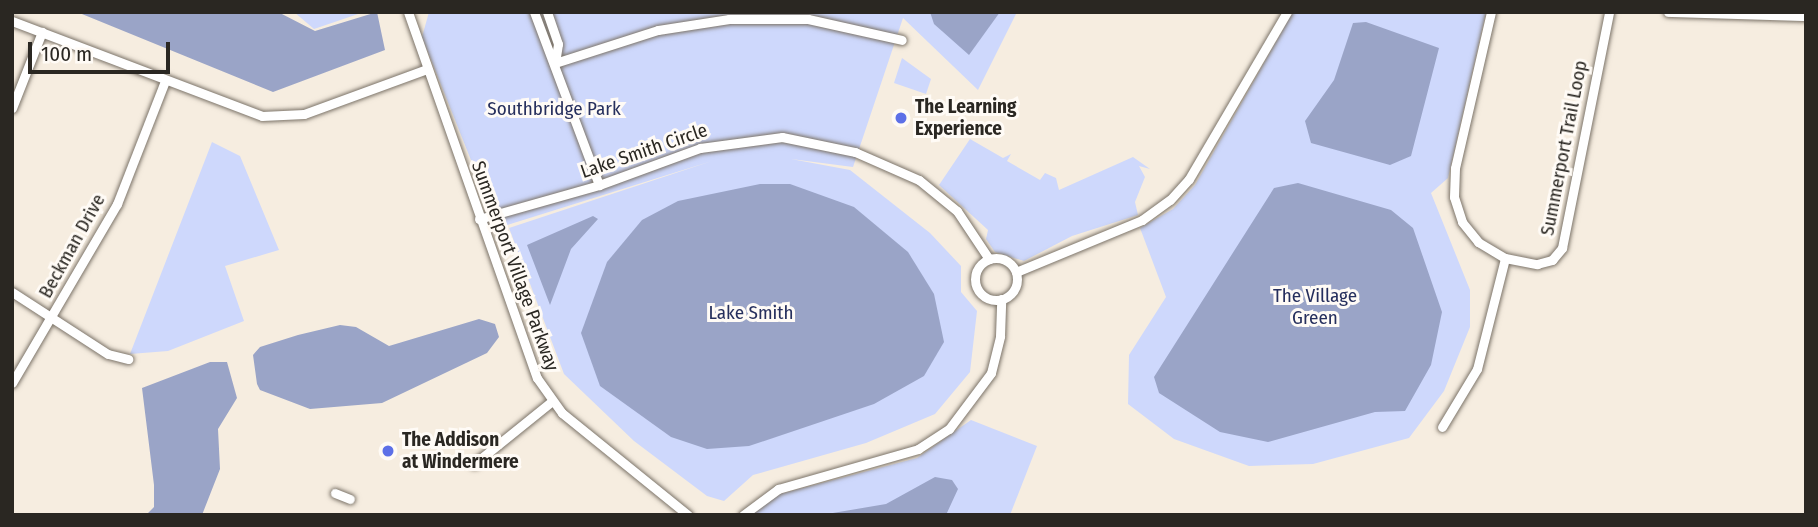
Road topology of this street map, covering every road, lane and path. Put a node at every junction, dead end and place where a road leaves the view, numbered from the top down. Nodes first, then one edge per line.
1 (408, 12) edge
2 (534, 12) edge
3 (547, 12) edge
4 (1287, 12) edge
5 (1491, 12) edge
6 (1609, 12) edge
7 (1668, 12) edge
8 (1806, 16) edge
9 (12, 20) edge
10 (41, 32) junction
11 (902, 40) dead end
12 (555, 63) junction
13 (424, 70) junction
14 (165, 81) junction
15 (12, 108) edge
16 (599, 185) junction
17 (479, 219) junction
18 (1505, 258) junction
19 (989, 259) junction
20 (1016, 272) junction
21 (12, 292) edge
22 (1001, 299) junction
23 (52, 318) junction
24 (128, 359) dead end
25 (12, 383) edge
26 (552, 401) junction
27 (1442, 427) dead end
28 (474, 464) dead end
29 (335, 493) dead end
30 (350, 499) dead end
31 (688, 515) edge
32 (743, 515) edge

1 - 13 street, Summerport Village Parkway
2 - 12 street
3 - 12 street
4 - 20 street
5 - 18 street, Summerport Trail Loop
6 - 18 street, Summerport Trail Loop
7 - 8 street
9 - 10 street
10 - 14 street
10 - 15 street
11 - 12 street
12 - 16 street
13 - 14 street
13 - 17 street, Summerport Village Parkway
14 - 23 street, Beckman Drive
16 - 17 street, Lake Smith Circle
16 - 19 street, Lake Smith Circle
17 - 26 street, Summerport Village Parkway
18 - 27 street
19 - 20 street
19 - 22 street
20 - 22 street
21 - 23 street
22 - 32 street
23 - 24 street
23 - 25 street, Beckman Drive
26 - 28 street
26 - 31 street, Summerport Village Parkway
29 - 30 street

